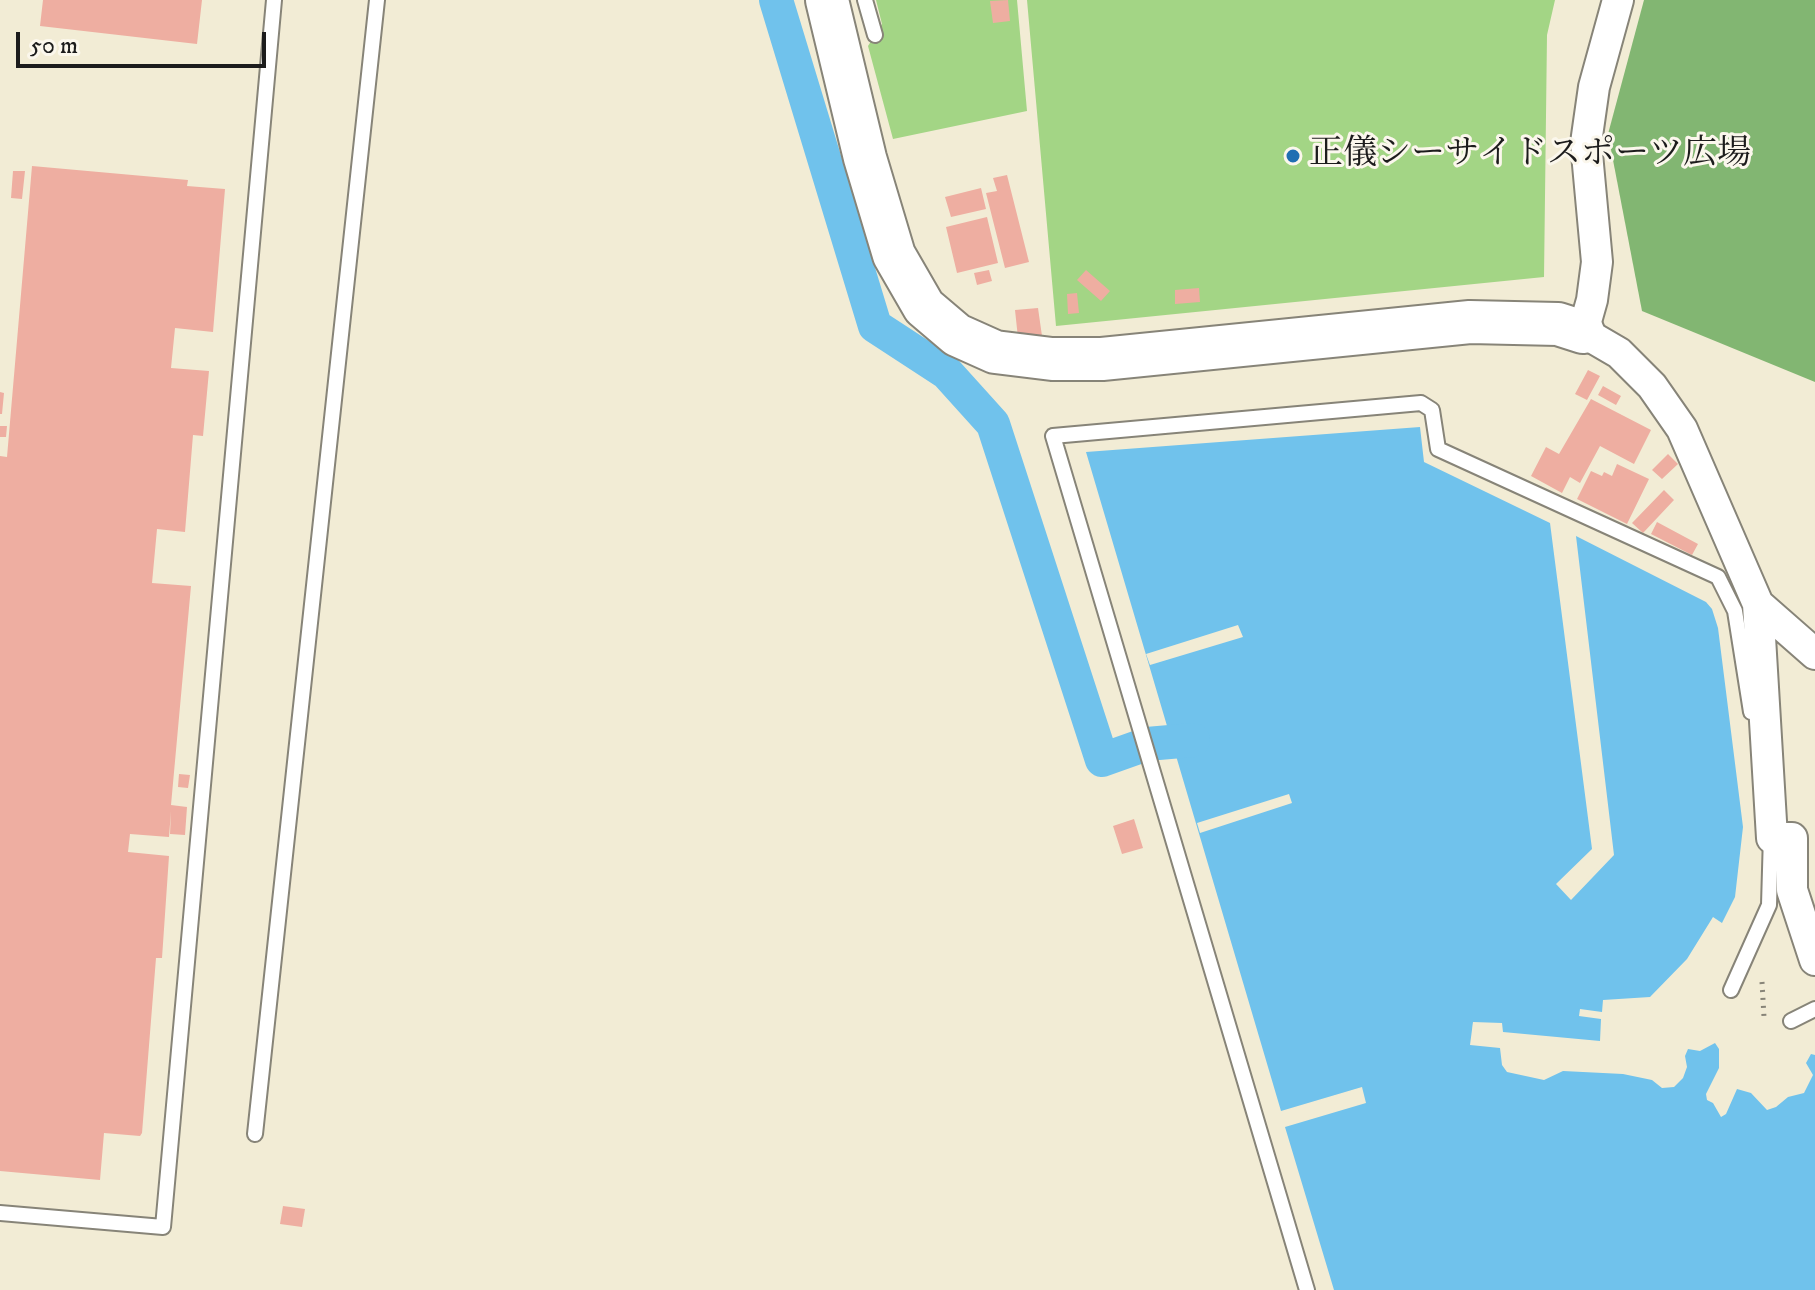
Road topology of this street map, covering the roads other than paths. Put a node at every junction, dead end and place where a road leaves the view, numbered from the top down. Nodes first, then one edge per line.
1 (274, 0) edge
2 (377, 0) edge
3 (827, 0) edge
4 (865, 0) edge
5 (1618, 0) edge
6 (875, 35) dead end
7 (1583, 332) junction
8 (1758, 604) junction
9 (1815, 654) edge
10 (1772, 838) junction
11 (1815, 960) edge
12 (1731, 990) dead end
13 (1815, 1009) edge
14 (1791, 1021) dead end
15 (255, 1134) dead end
16 (0, 1213) edge
17 (1307, 1290) edge

1 - 16 lane
2 - 15 lane
3 - 7 street
4 - 6 lane
5 - 7 street
7 - 8 street
8 - 9 street
8 - 10 street
10 - 11 street
10 - 12 lane
10 - 17 lane
13 - 14 lane

